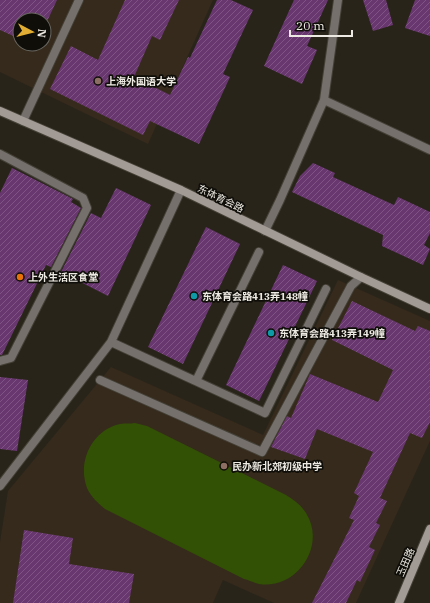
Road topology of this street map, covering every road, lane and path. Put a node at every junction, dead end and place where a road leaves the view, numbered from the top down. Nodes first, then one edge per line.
1 (79, 0) edge
2 (338, 0) edge
3 (324, 100) junction
4 (0, 110) edge
5 (23, 121) junction
6 (430, 150) edge
7 (0, 154) edge
8 (181, 190) junction
9 (265, 231) junction
10 (259, 252) dead end
11 (360, 277) junction
12 (326, 290) dead end
13 (430, 309) edge
14 (111, 342) junction
15 (0, 361) edge
16 (100, 380) dead end
17 (196, 381) junction
18 (0, 486) edge
19 (430, 529) edge
20 (399, 603) edge

1 - 5 lane
2 - 3 lane
3 - 6 lane
3 - 9 lane
4 - 5 street, 东体育会路
5 - 8 street, 东体育会路
7 - 15 lane
8 - 9 street, 东体育会路
8 - 14 lane
9 - 11 street, 东体育会路
10 - 17 lane
11 - 13 street, 东体育会路
11 - 16 lane
12 - 17 lane
14 - 17 lane
14 - 18 lane
19 - 20 street, 玉田路

